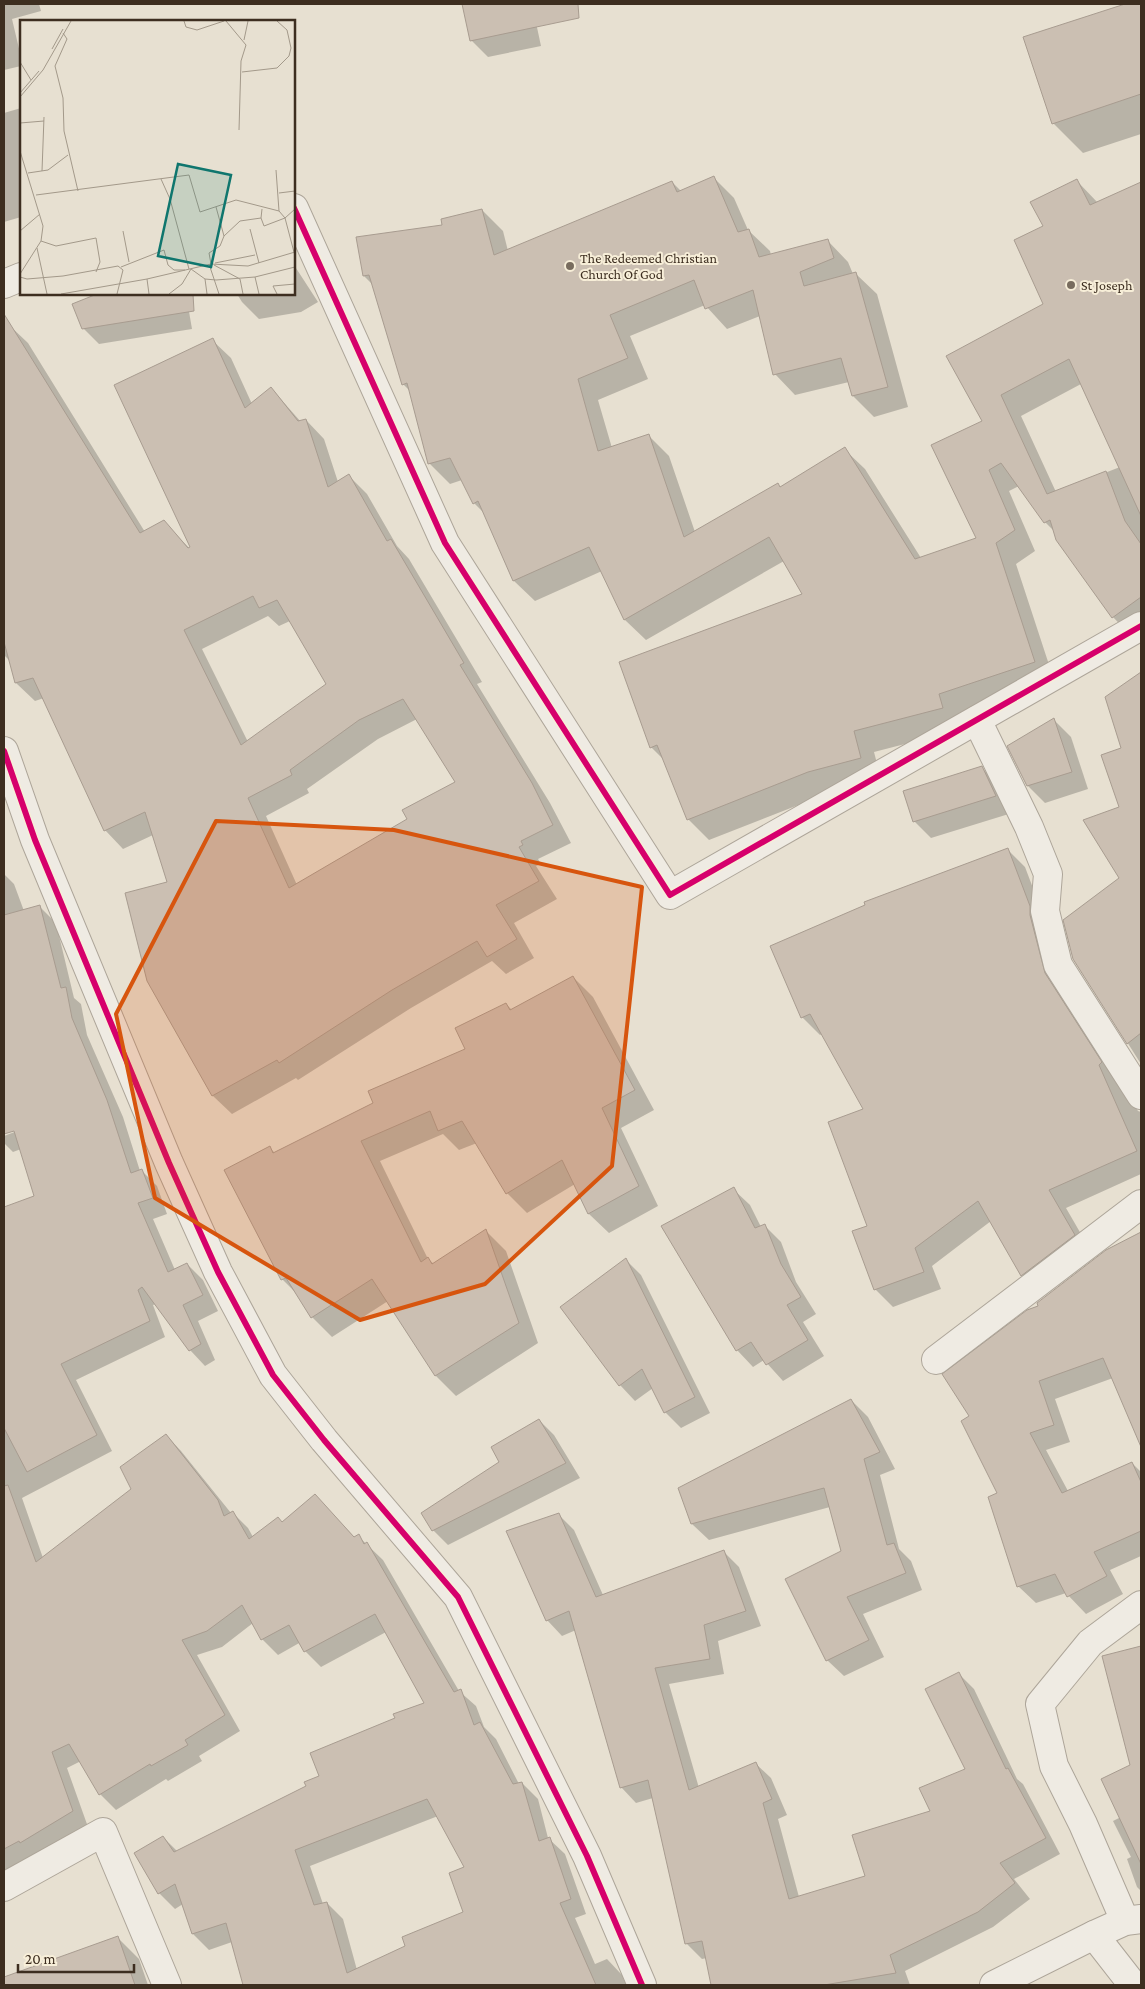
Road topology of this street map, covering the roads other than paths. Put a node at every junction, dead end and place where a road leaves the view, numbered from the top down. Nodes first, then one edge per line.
1 (295, 210) edge
2 (20, 277) edge
3 (4, 284) edge
4 (1141, 626) edge
5 (977, 720) junction
6 (4, 751) edge
7 (1141, 1095) edge
8 (1141, 1204) edge
9 (936, 1360) dead end
10 (1141, 1605) edge
11 (4, 1887) edge
12 (1137, 1920) edge
13 (1094, 1935) junction
14 (166, 1985) edge
15 (642, 1985) edge
16 (994, 1985) edge
17 (1133, 1985) edge

1 - 5 street
2 - 3 street
4 - 5 street
5 - 7 street
6 - 15 street
8 - 9 street
10 - 12 street
11 - 14 street
12 - 13 street
13 - 16 street
13 - 17 street

